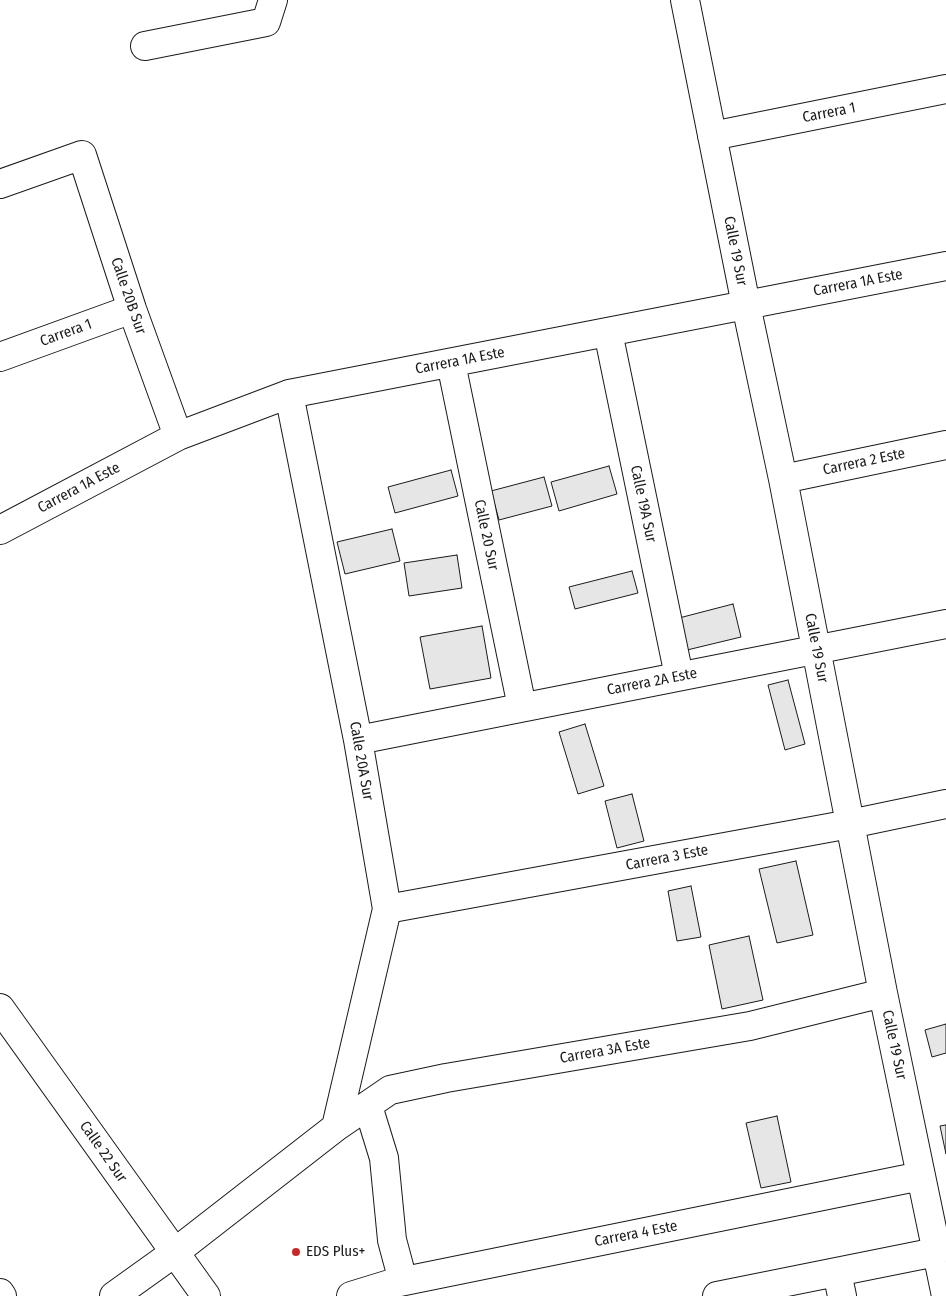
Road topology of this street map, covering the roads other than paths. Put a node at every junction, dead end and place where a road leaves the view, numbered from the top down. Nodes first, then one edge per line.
1 (273, 0) edge
2 (685, 0) edge
3 (145, 46) dead end
4 (946, 89) edge
5 (712, 136) junction
6 (0, 184) edge
7 (946, 266) edge
8 (746, 305) junction
9 (132, 309) junction
10 (608, 332) junction
11 (0, 357) edge
12 (451, 363) junction
13 (289, 394) junction
14 (178, 436) junction
15 (946, 446) edge
16 (783, 479) junction
17 (0, 530) edge
18 (946, 624) edge
19 (816, 651) junction
20 (679, 676) junction
21 (522, 708) junction
22 (358, 740) junction
23 (946, 804) edge
24 (850, 824) junction
25 (387, 909) junction
26 (884, 993) junction
27 (0, 1008) edge
28 (368, 1106) junction
29 (336, 1127) junction
30 (922, 1176) junction
31 (936, 1252) junction
32 (174, 1253) junction
33 (403, 1281) junction
34 (840, 1284) edge
35 (945, 1290) edge
36 (0, 1293) edge
37 (2, 1296) edge
38 (114, 1296) edge
39 (206, 1296) edge
40 (351, 1296) edge
41 (717, 1296) edge

1 - 3 street
2 - 5 street, Calle 19 Sur
4 - 5 street, Carrera 1
5 - 8 street, Calle 19 Sur
6 - 9 street, Calle 20B Sur
7 - 8 street, Carrera 1A Este
8 - 10 street, Carrera 1A Este
8 - 16 street, Calle 19 Sur
9 - 11 street, Carrera 1
9 - 14 street, Calle 20B Sur
10 - 12 street, Carrera 1A Este
10 - 20 street, Calle 19A Sur
12 - 13 street, Carrera 1A Este
12 - 21 street, Calle 20 Sur
13 - 14 street, Carrera 1A Este
13 - 22 street, Calle 20A Sur
14 - 17 street, Carrera 1A Este
15 - 16 street, Carrera 2 Este
16 - 19 street, Calle 19 Sur
18 - 19 street, Carrera 2A Este
19 - 20 street, Carrera 2A Este
19 - 24 street, Calle 19 Sur
20 - 21 street, Carrera 2A Este
21 - 22 street, Carrera 2A Este
22 - 25 street, Calle 20A Sur
23 - 24 street, Carrera 3 Este
24 - 25 street, Carrera 3 Este
24 - 26 street, Calle 19 Sur
25 - 29 street, Calle 20A Sur
26 - 28 street, Carrera 3A Este
26 - 30 street, Calle 19 Sur
27 - 32 street, Calle 22 Sur
28 - 29 street, Carrera 3A Este
28 - 33 street
29 - 32 street, Carrera 3A Este
30 - 31 street, Calle 19 Sur
30 - 33 street, Carrera 4 Este
31 - 34 street
31 - 35 street, Calle 19 Sur
32 - 38 street
32 - 39 street, Calle 22 Sur
33 - 40 street, Carrera 4 Este
34 - 41 street
36 - 37 street

